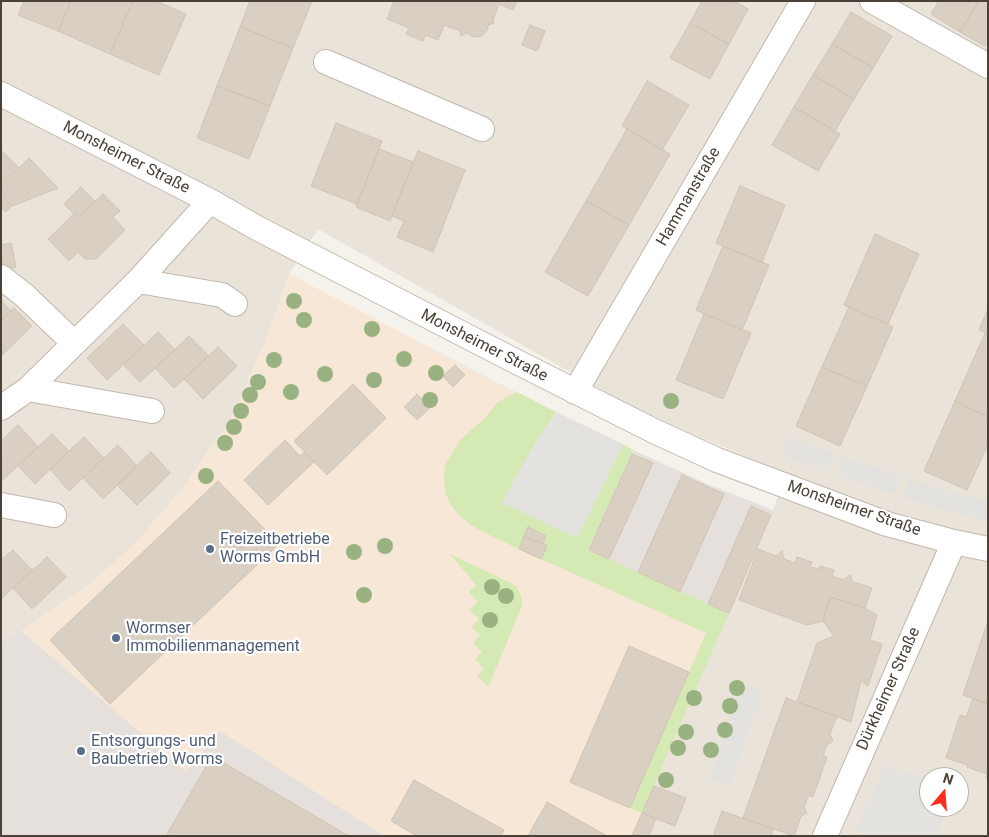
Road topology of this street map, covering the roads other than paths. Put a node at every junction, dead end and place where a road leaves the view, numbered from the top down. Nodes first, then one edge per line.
1 (803, 1) edge
2 (872, 1) edge
3 (326, 62) dead end
4 (988, 66) edge
5 (1, 94) edge
6 (482, 129) dead end
7 (210, 201) junction
8 (1, 277) edge
9 (138, 281) junction
10 (235, 304) dead end
11 (74, 344) junction
12 (28, 388) junction
13 (575, 392) junction
14 (1, 408) edge
15 (152, 411) dead end
16 (1, 505) edge
17 (54, 515) dead end
18 (954, 542) junction
19 (988, 549) edge
20 (825, 836) edge

1 - 13 street, Hammanstraße
2 - 4 street
3 - 6 street
5 - 7 street, Monsheimer Straße
7 - 9 street
7 - 13 street, Monsheimer Straße
8 - 11 street
9 - 10 street
9 - 11 street
11 - 12 street
12 - 14 street
12 - 15 street
13 - 18 street, Monsheimer Straße
16 - 17 street
18 - 19 street, Monsheimer Straße
18 - 20 street, Dürkheimer Straße

